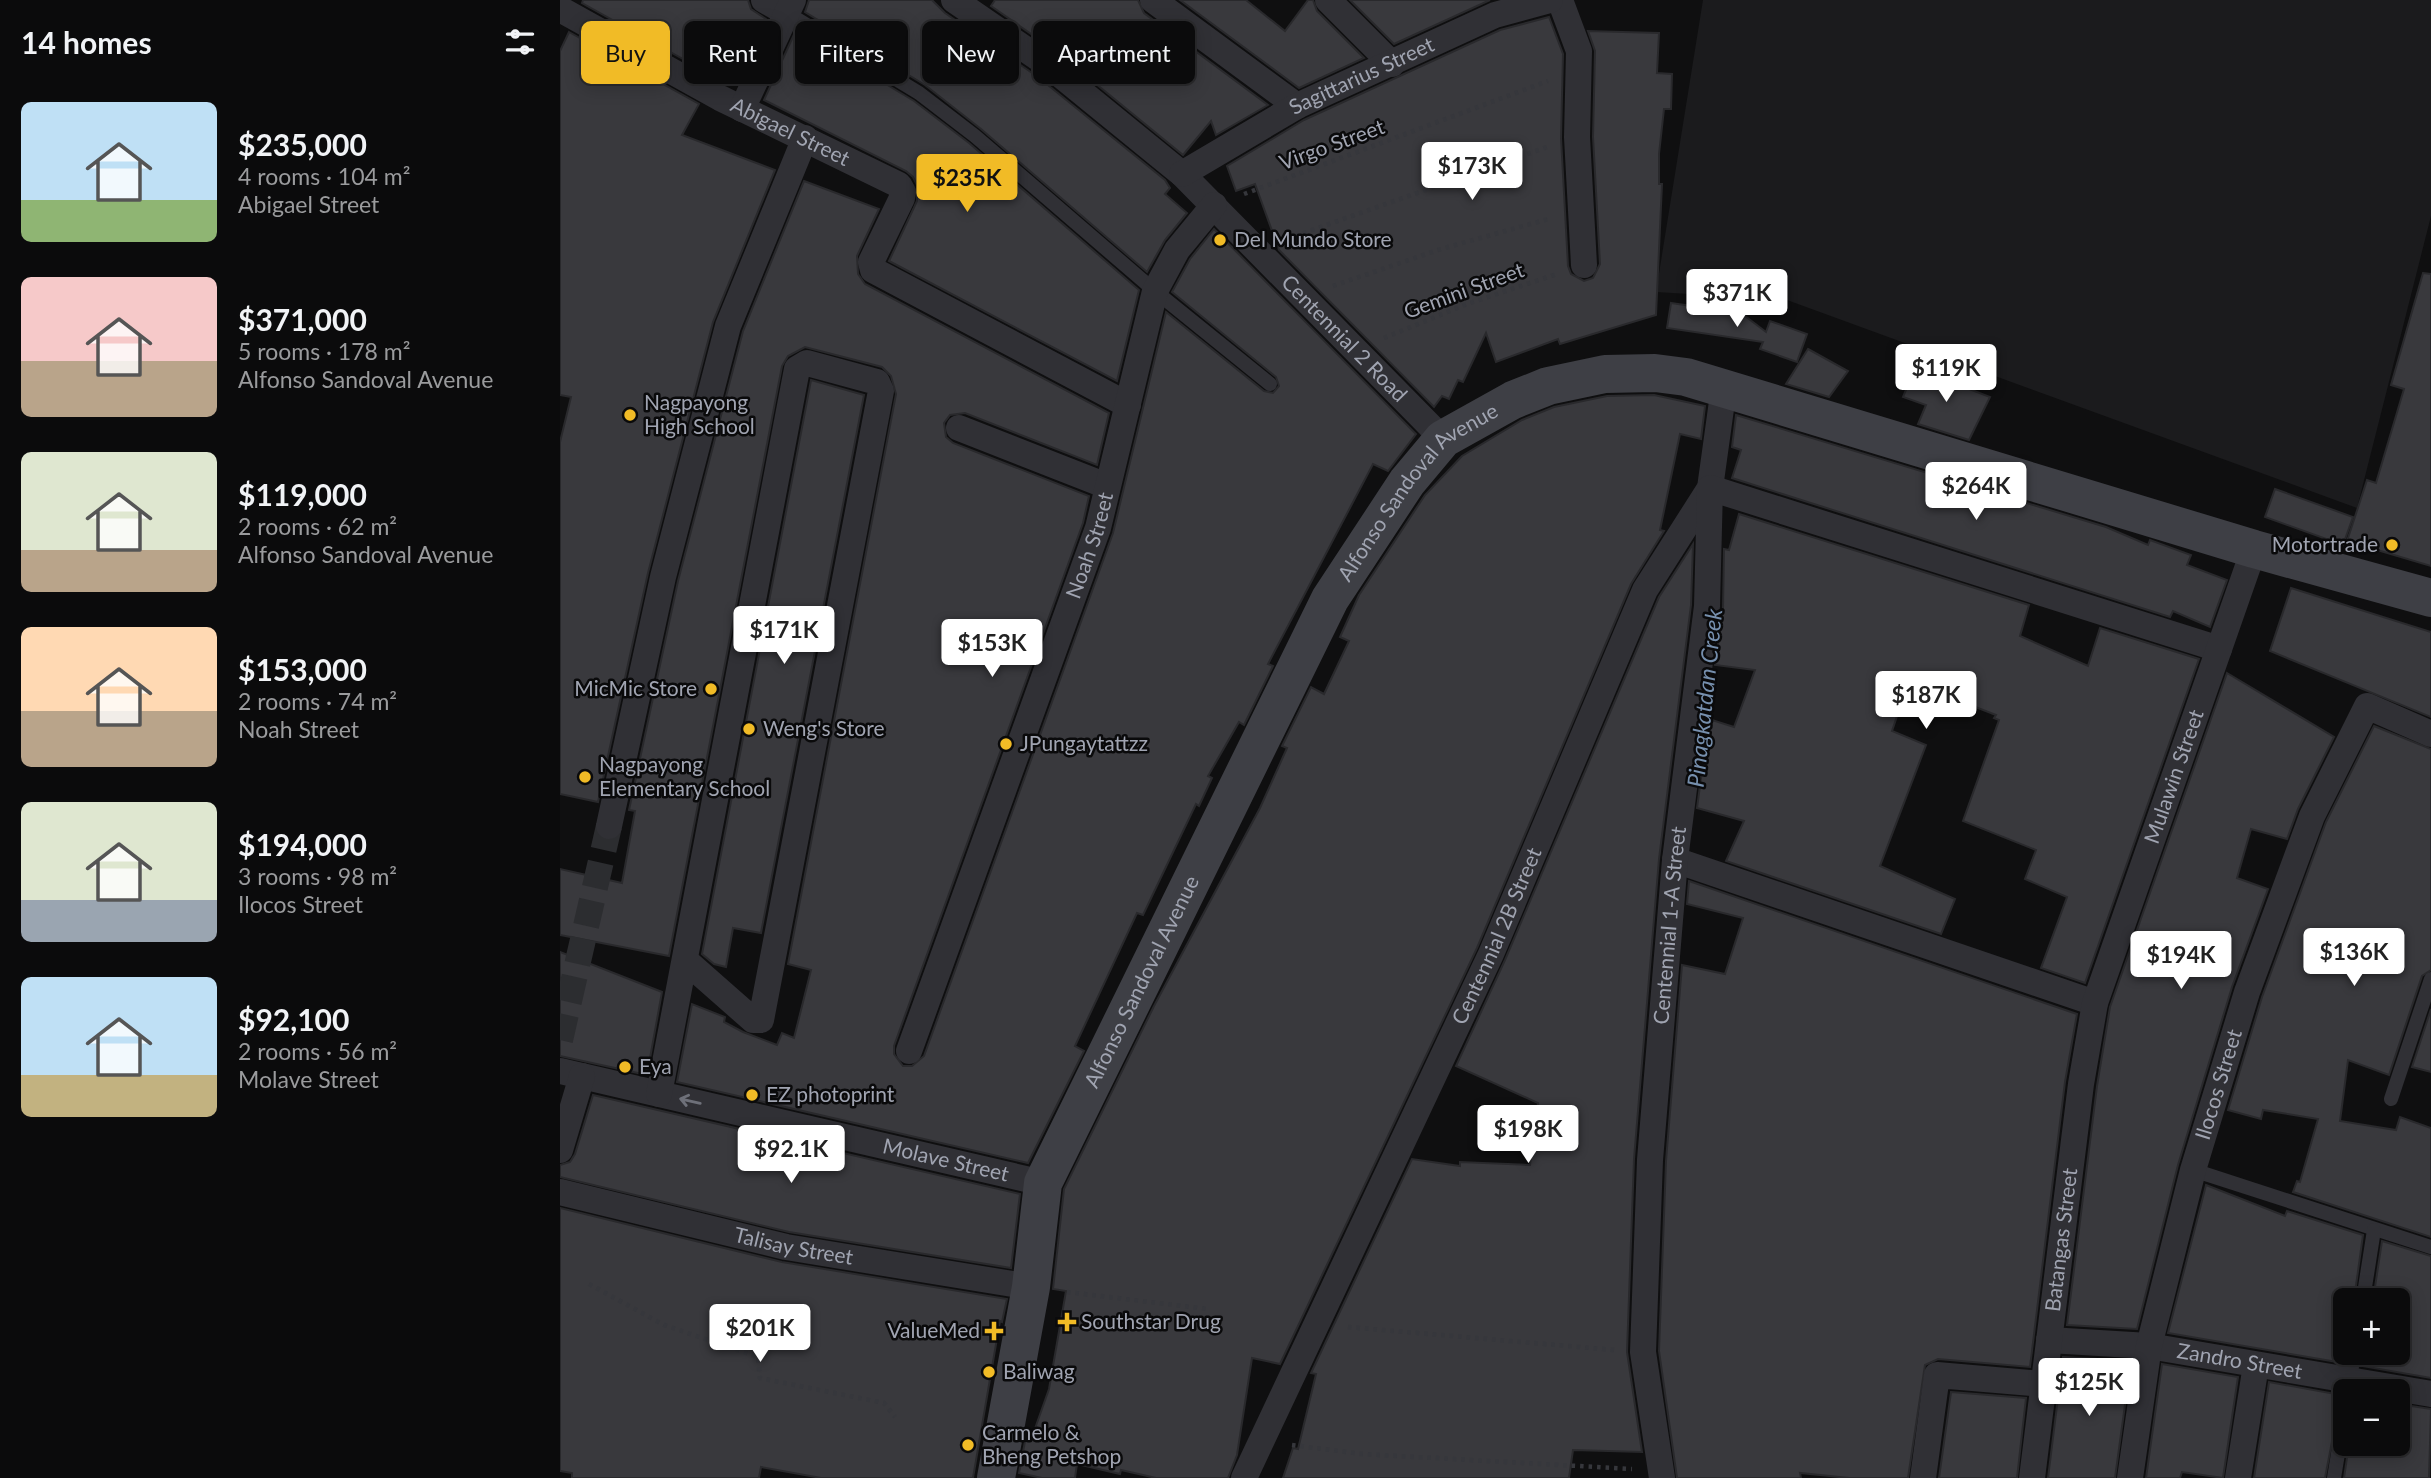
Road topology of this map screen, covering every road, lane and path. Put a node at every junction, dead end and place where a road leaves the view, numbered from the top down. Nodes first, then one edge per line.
1 (764, 0) edge
2 (954, 0) edge
3 (1153, 0) edge
4 (1328, 0) edge
5 (1550, 0) edge
6 (1560, 0) edge
7 (790, 6) edge
8 (1490, 7) edge
9 (562, 16) edge
10 (1392, 64) junction
11 (1578, 70) junction
12 (1297, 106) junction
13 (742, 109) junction
14 (1577, 136) junction
15 (805, 138) junction
16 (1182, 174) junction
17 (1214, 205) junction
18 (1579, 209) junction
19 (1256, 249) junction
20 (1584, 265) joint
21 (1155, 291) junction
22 (1302, 298) junction
23 (1357, 351) junction
24 (1270, 384) dead end
25 (1724, 387) junction
26 (1128, 405) junction
27 (959, 428) dead end
28 (1443, 439) junction
29 (1107, 486) junction
30 (1710, 488) junction
31 (2254, 549) junction
32 (2430, 593) edge
33 (2219, 649) junction
34 (2431, 734) edge
35 (609, 826) tunnel mouth
36 (1675, 860) junction
37 (686, 961) junction
38 (2431, 979) edge
39 (2095, 1003) junction
40 (909, 1051) dead end
41 (571, 1073) edge
42 (660, 1094) junction
43 (2391, 1098) dead end
44 (560, 1150) edge
45 (2193, 1170) junction
46 (1043, 1183) junction
47 (560, 1192) edge
48 (2374, 1230) junction
49 (2431, 1247) edge
50 (589, 1284) dead end
51 (1031, 1287) junction
52 (2365, 1288) edge
53 (1208, 1309) dead end
54 (1313, 1325) junction
55 (2049, 1340) junction
56 (2149, 1346) junction
57 (1643, 1352) junction
58 (2256, 1365) junction
59 (2333, 1382) edge
60 (2043, 1384) junction
61 (2410, 1392) edge
62 (2431, 1394) edge
63 (895, 1417) dead end
64 (1263, 1440) junction
65 (2338, 1456) edge
66 (1662, 1474) edge
67 (996, 1478) edge
68 (1244, 1478) edge
69 (1923, 1478) edge
70 (2032, 1478) edge
71 (2130, 1478) edge
72 (2238, 1478) edge
73 (2334, 1478) edge

1 - 7 street
2 - 16 street, Centennial 2 Road
3 - 12 street
4 - 10 street
5 - 8 street, Sagittarius Street
6 - 11 street
7 - 13 street
7 - 21 lane
8 - 10 street, Sagittarius Street
9 - 13 street, Abigael Street
10 - 12 street, Sagittarius Street
11 - 14 street
11 - 17 path, Virgo Street
12 - 16 street, Sagittarius Street
13 - 15 street, Abigael Street
14 - 18 street
14 - 19 path
15 - 26 street, Abigael Street
15 - 35 street
16 - 17 street, Centennial 2 Road
17 - 19 street, Centennial 2 Road
17 - 21 street, Noah Street
18 - 20 street
18 - 22 path
19 - 22 street, Centennial 2 Road
20 - 23 path, Gemini Street
21 - 24 lane
21 - 26 street, Noah Street
22 - 23 street, Centennial 2 Road
23 - 28 street, Centennial 2 Road
25 - 28 main road, Alfonso Sandoval Avenue
25 - 30 street, Centennial 2B Street
25 - 31 main road, Alfonso Sandoval Avenue
26 - 29 street, Noah Street
27 - 29 street
28 - 46 main road, Alfonso Sandoval Avenue
29 - 40 street, Noah Street
30 - 33 street
30 - 36 street, Centennial 1-A Street
30 - 54 street, Centennial 2B Street
31 - 32 main road, Alfonso Sandoval Avenue
31 - 33 street, Mulawin Street
33 - 39 street, Mulawin Street
34 - 45 street, Ilocos Street
36 - 39 street
36 - 57 street, Centennial 1-A Street
37 - 37 street
37 - 42 street
38 - 43 lane
39 - 55 street, Batangas Street
41 - 42 street, Molave Street
41 - 44 street
46 -> 42 street, Molave Street
45 - 48 lane
45 - 56 street, Ilocos Street
46 - 51 main road, Alfonso Sandoval Avenue
47 - 51 street, Talisay Street
48 - 49 lane
48 - 52 lane
50 - 63 path
51 - 53 path
51 - 67 main road, Alfonso Sandoval Avenue
54 - 57 path
54 - 64 street, Centennial 2B Street
55 - 56 street, Zandro Street
55 - 60 street, Batangas Street
56 - 58 street, Zandro Street
56 - 71 street, Ilocos Street
57 - 66 street, Centennial 1-A Street
58 - 59 street, Zandro Street
58 - 72 street
60 - 69 street
60 - 70 street, Batangas Street
61 - 62 street, Zandro Street
64 - 66 path
64 - 68 street, Centennial 2B Street
65 - 73 lane

